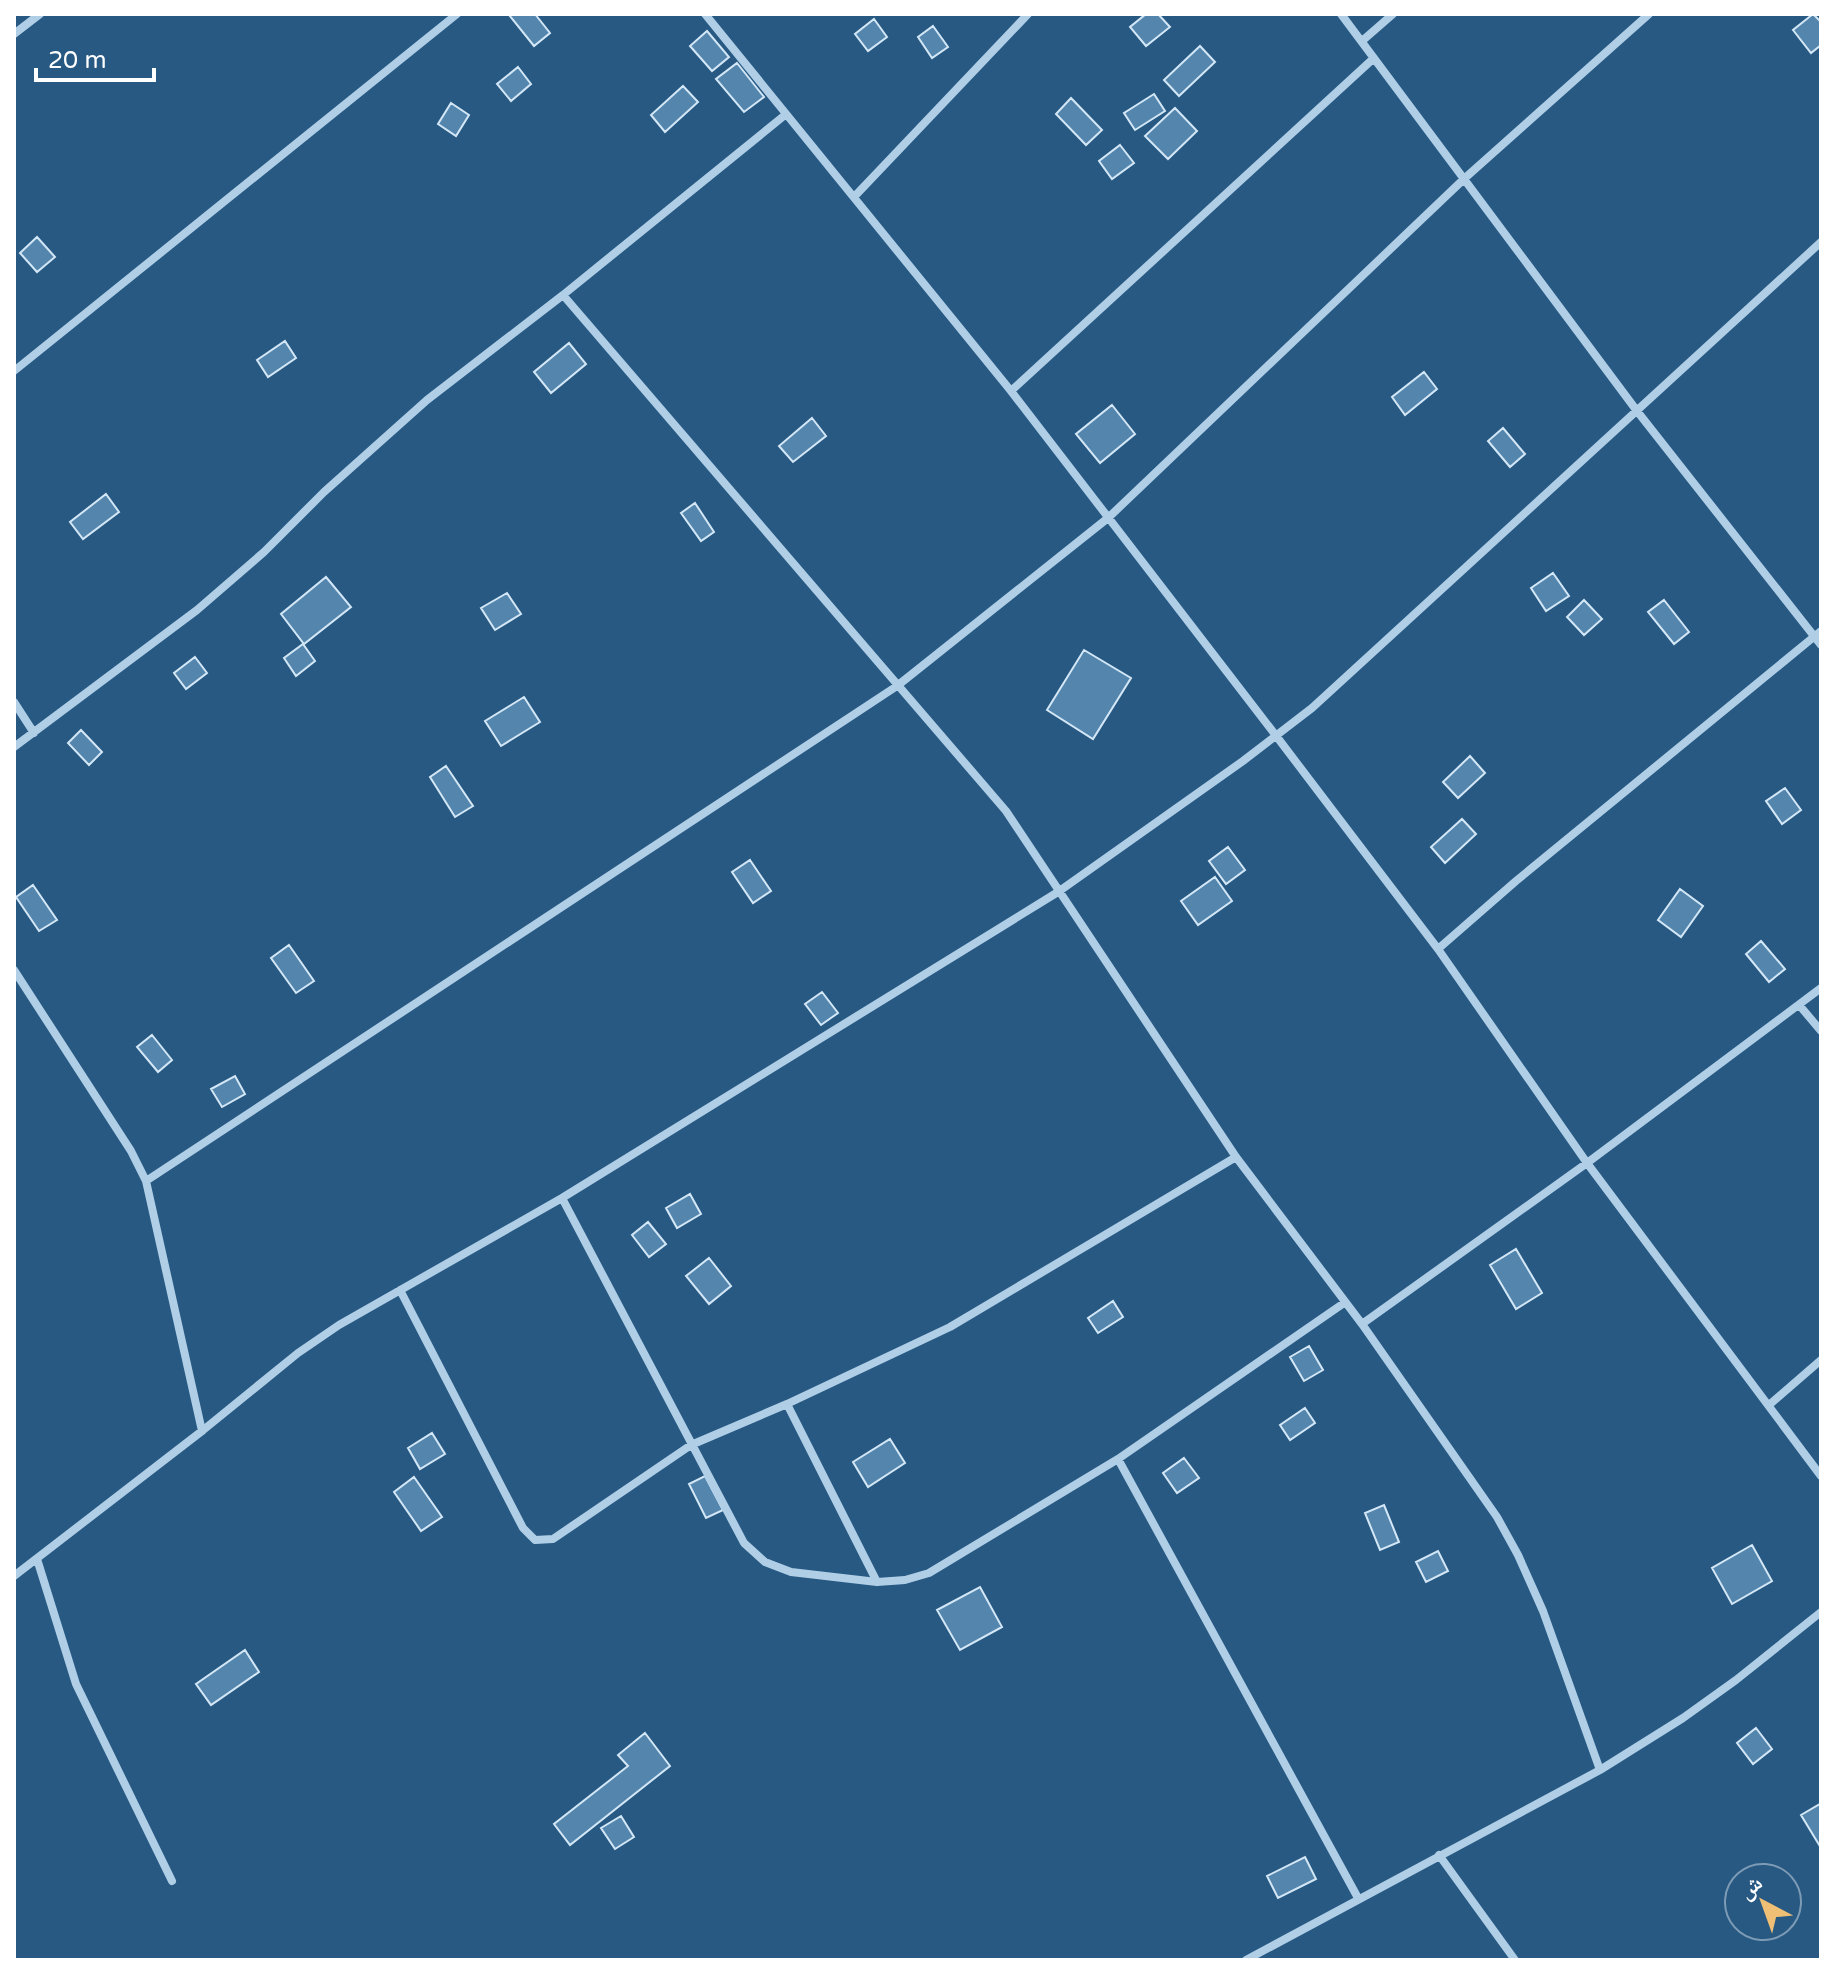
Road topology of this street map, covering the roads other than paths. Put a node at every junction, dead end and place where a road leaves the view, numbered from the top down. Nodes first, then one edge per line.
1 (40, 14) edge
2 (457, 14) edge
3 (705, 14) edge
4 (1028, 14) edge
5 (1341, 14) edge
6 (1393, 14) edge
7 (1649, 14) edge
8 (14, 34) edge
9 (1362, 41) junction
10 (1374, 58) junction
11 (785, 115) junction
12 (1465, 178) junction
13 (854, 197) junction
14 (1821, 242) edge
15 (563, 295) junction
16 (14, 371) edge
17 (1011, 391) junction
18 (1637, 411) junction
19 (1108, 518) junction
20 (1818, 634) edge
21 (1821, 645) edge
22 (897, 686) junction
23 (14, 702) edge
24 (34, 733) junction
25 (1277, 737) junction
26 (14, 747) edge
27 (1058, 892) junction
28 (1438, 949) junction
29 (14, 970) edge
30 (1821, 988) edge
31 (1800, 1006) junction
32 (1821, 1031) edge
33 (1236, 1157) junction
34 (1587, 1163) junction
35 (146, 1181) junction
36 (562, 1198) junction
37 (400, 1290) junction
38 (1344, 1303) junction
39 (1362, 1324) junction
40 (1821, 1360) edge
41 (787, 1404) junction
42 (1769, 1405) junction
43 (202, 1431) junction
44 (691, 1445) junction
45 (1118, 1459) junction
46 (1821, 1476) edge
47 (37, 1559) junction
48 (14, 1576) edge
49 (877, 1582) junction
50 (1821, 1612) edge
51 (1600, 1770) junction
52 (1439, 1855) junction
53 (172, 1881) dead end
54 (1358, 1898) junction
55 (1246, 1960) edge
56 (1515, 1960) edge

1 - 8 street
2 - 16 street
3 - 11 street
4 - 13 street
5 - 9 street
6 - 9 street
7 - 12 street
9 - 10 street
10 - 12 street
10 - 17 street
11 - 13 street
11 - 15 street
12 - 18 street
12 - 19 street
13 - 17 street
14 - 18 street
15 - 22 street
15 - 24 street
17 - 19 street
18 - 20 street
18 - 25 street
19 - 22 street
19 - 25 street
20 - 21 street
20 - 28 street
22 - 27 street
22 - 35 street
23 - 24 street
24 - 26 street
25 - 27 street
25 - 28 street
27 - 33 street
27 - 36 street
28 - 34 street
29 - 35 street
30 - 31 street
31 - 32 street
31 - 34 street
33 - 38 street
33 - 41 street
34 - 39 street
34 - 42 street
35 - 43 street
36 - 37 street
36 - 44 street
37 - 43 street
37 - 44 street
38 - 39 street
38 - 45 street
39 - 51 street
40 - 42 street
41 - 44 street
41 - 49 street
42 - 46 street
43 - 47 street
44 - 49 street
45 - 49 street
45 - 54 street
47 - 48 street
47 - 53 street
50 - 51 street
51 - 52 street
52 - 54 street
52 - 56 street
54 - 55 street

